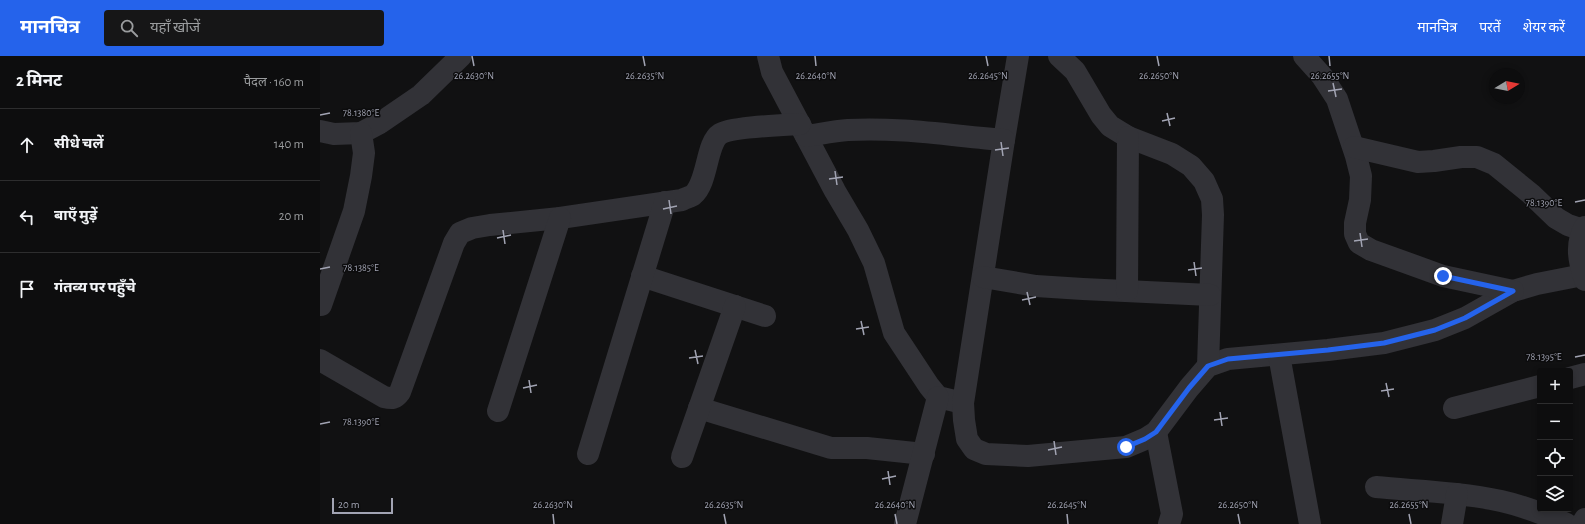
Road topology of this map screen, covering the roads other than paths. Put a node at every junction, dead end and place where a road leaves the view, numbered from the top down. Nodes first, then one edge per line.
1 (768, 56) edge
2 (1018, 56) edge
3 (1059, 56) edge
4 (1304, 56) edge
5 (457, 57) edge
6 (803, 130) junction
7 (320, 131) edge
8 (361, 133) junction
9 (1128, 137) junction
10 (1004, 140) junction
11 (1354, 147) junction
12 (665, 202) junction
13 (560, 218) junction
14 (1584, 228) edge
15 (642, 276) junction
16 (983, 277) junction
17 (1584, 278) edge
18 (1127, 291) junction
19 (1513, 291) junction
20 (1210, 295) junction
21 (321, 305) dead end
22 (735, 306) junction
23 (766, 316) dead end
24 (1279, 354) junction
25 (320, 360) edge
26 (1208, 366) junction
27 (1585, 374) edge
28 (1573, 377) edge
29 (1537, 387) edge
30 (938, 397) junction
31 (964, 403) junction
32 (699, 408) junction
33 (1454, 408) dead end
34 (498, 411) dead end
35 (1156, 432) junction
36 (588, 454) dead end
37 (924, 454) junction
38 (682, 457) dead end
39 (1376, 487) dead end
40 (1457, 494) junction
41 (1585, 519) edge
42 (905, 524) edge
43 (1169, 524) edge
44 (1310, 524) edge
45 (1452, 524) edge
46 (1567, 524) edge
47 (1582, 524) edge

1 - 6 street
2 - 10 street
3 - 9 street
4 - 11 street
5 - 8 street
6 - 10 street
6 - 12 street
6 - 30 street
7 - 8 street
8 - 21 street
9 - 18 street
9 - 20 street
10 - 16 street
11 - 14 street
11 - 19 street
12 - 13 street
12 - 15 street
13 - 25 street
13 - 34 street
14 - 17 street
15 - 22 street
15 - 36 street
16 - 18 street
16 - 31 street
17 - 19 street
18 - 20 street
19 - 24 street
20 - 26 street
22 - 23 street
22 - 32 street
24 - 26 street
24 - 44 street
26 - 35 street
27 - 28 street
29 - 33 street
30 - 31 street
30 - 37 street
31 - 35 street
32 - 37 street
32 - 38 street
35 - 43 street
37 - 42 street
39 - 40 street
40 - 45 street
40 - 46 street
41 - 47 street

